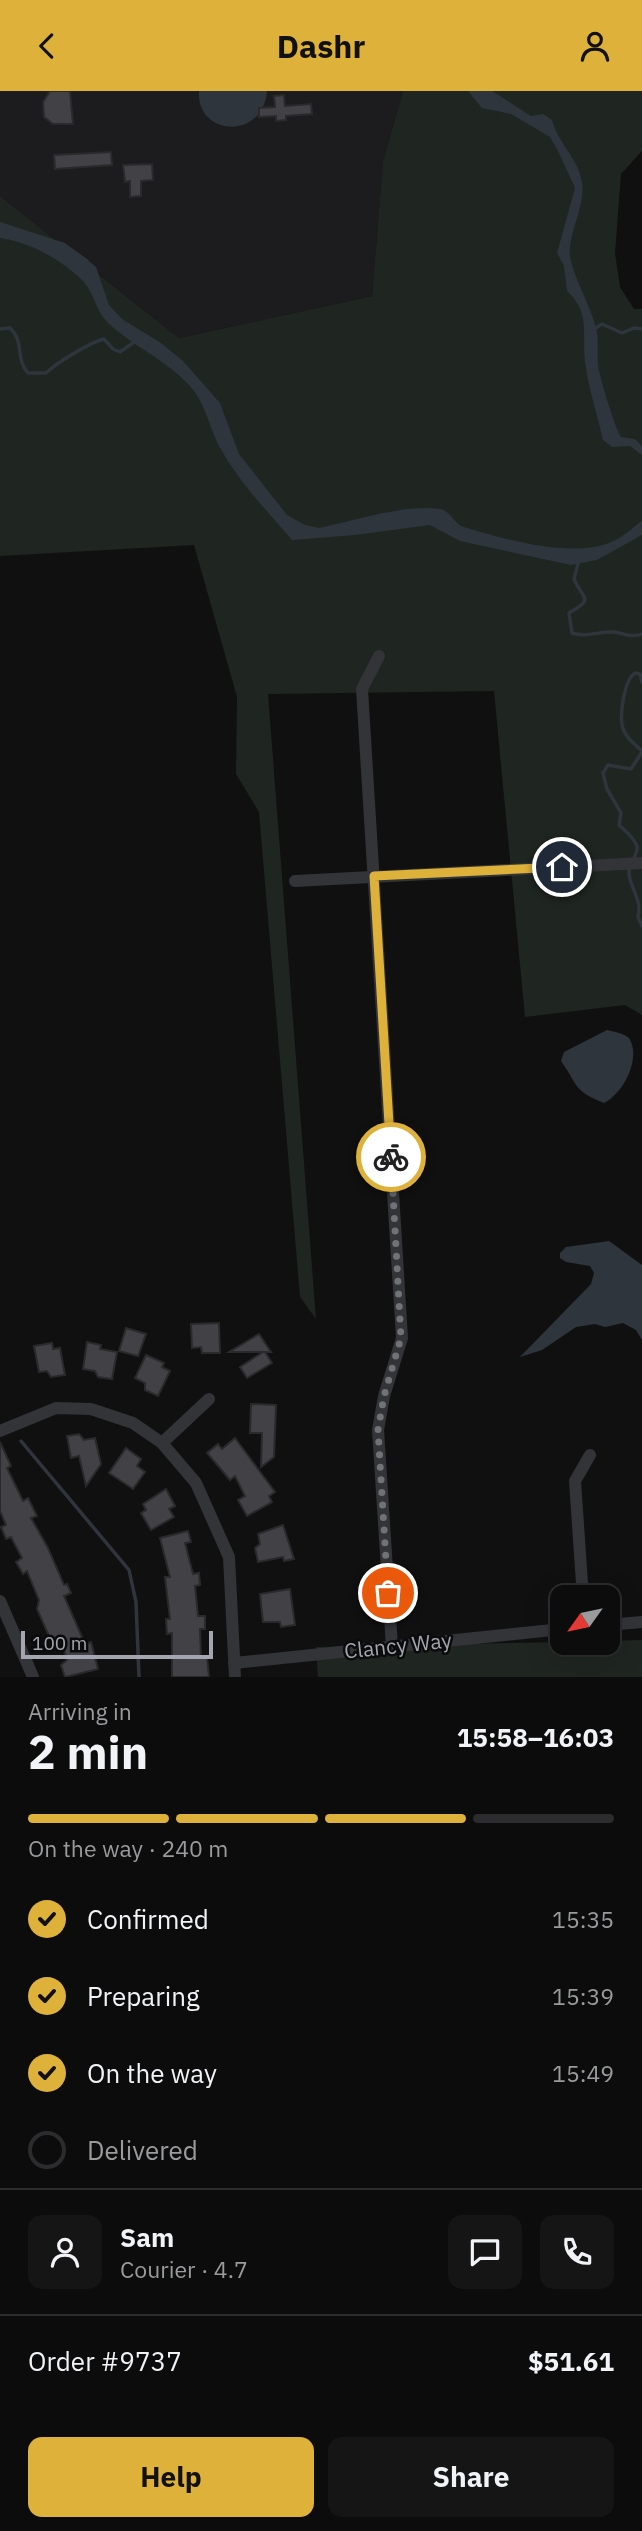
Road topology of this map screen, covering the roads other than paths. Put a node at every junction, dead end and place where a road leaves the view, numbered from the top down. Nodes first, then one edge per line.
1 (379, 656) dead end
2 (642, 863) edge
3 (374, 876) junction
4 (295, 881) dead end
5 (209, 1399) dead end
6 (0, 1431) edge
7 (162, 1443) junction
8 (590, 1455) dead end
9 (582, 1585) edge
10 (0, 1601) edge
11 (642, 1622) edge
12 (620, 1624) edge
13 (550, 1630) edge
14 (392, 1647) junction
15 (234, 1663) junction
16 (33, 1677) edge
17 (236, 1677) edge

1 - 3 street
2 - 3 street
3 - 4 street
3 - 14 street
5 - 7 street
6 - 7 street
7 - 15 street
8 - 9 street
10 - 16 street
11 - 12 street
13 - 14 street, Clancy Way
14 - 15 street, Clancy Way
15 - 17 street

